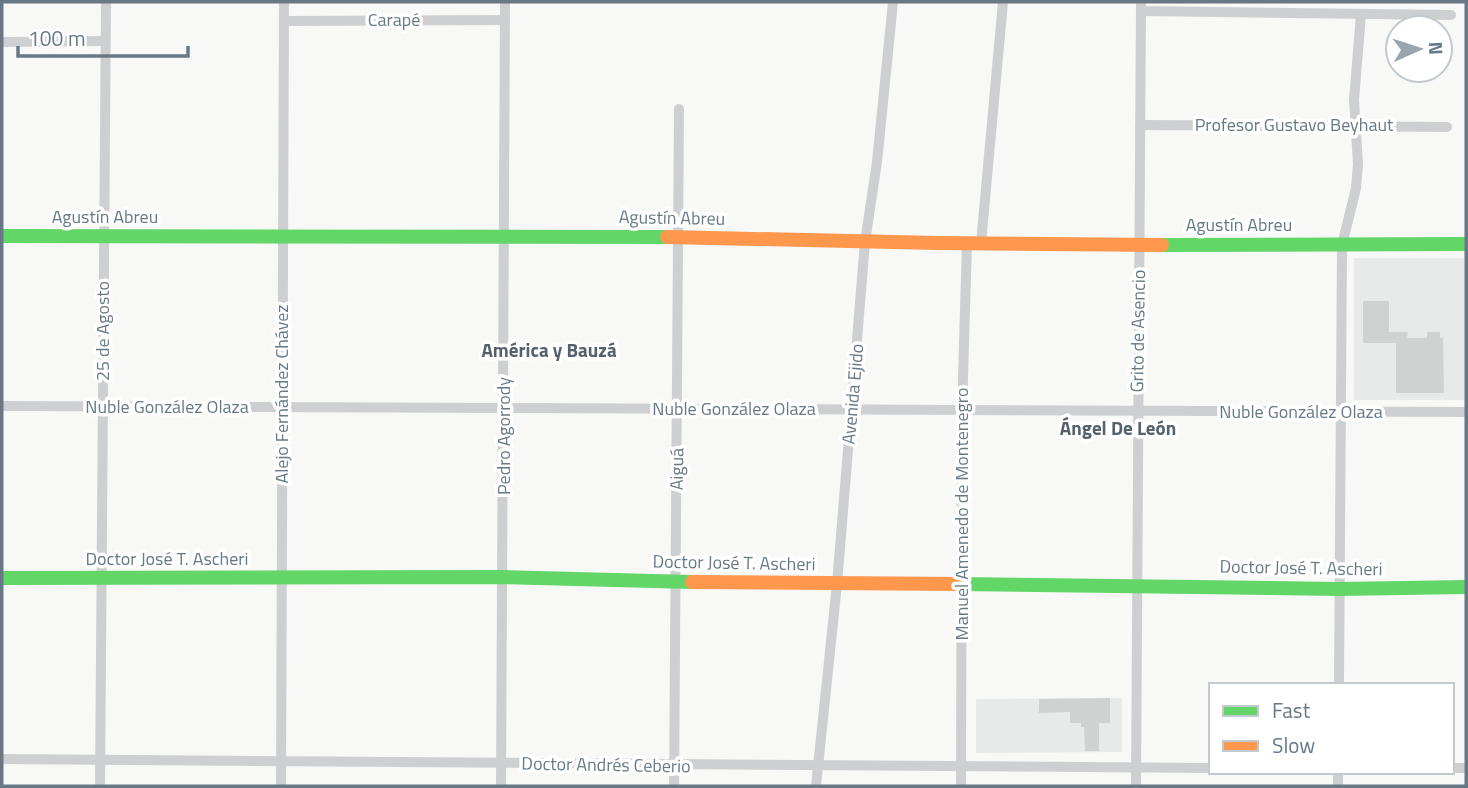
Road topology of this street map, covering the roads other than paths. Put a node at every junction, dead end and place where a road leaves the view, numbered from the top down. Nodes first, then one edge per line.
1 (106, 2) edge
2 (284, 2) edge
3 (505, 2) edge
4 (893, 2) edge
5 (1003, 2) edge
6 (1141, 6) edge
7 (1361, 14) junction
8 (1384, 14) edge
9 (505, 20) junction
10 (284, 21) junction
11 (105, 41) junction
12 (2, 43) edge
13 (680, 109) dead end
14 (1140, 125) junction
15 (1356, 125) junction
16 (1447, 127) dead end
17 (2, 236) edge
18 (502, 236) junction
19 (104, 237) junction
20 (679, 237) junction
21 (283, 238) junction
22 (865, 242) junction
23 (974, 243) junction
24 (1139, 244) junction
25 (1466, 244) edge
26 (1342, 245) junction
27 (2, 406) edge
28 (103, 407) junction
29 (505, 407) junction
30 (282, 408) junction
31 (677, 410) junction
32 (852, 410) junction
33 (962, 411) junction
34 (1138, 411) junction
35 (1466, 412) edge
36 (1341, 413) junction
37 (503, 577) junction
38 (2, 578) edge
39 (101, 578) junction
40 (281, 578) junction
41 (676, 582) junction
42 (836, 584) junction
43 (961, 584) junction
44 (1136, 585) junction
45 (1466, 587) edge
46 (1339, 589) junction
47 (1339, 683) edge
48 (2, 760) edge
49 (100, 760) junction
50 (281, 763) junction
51 (502, 764) junction
52 (674, 766) junction
53 (818, 767) junction
54 (961, 767) junction
55 (1136, 768) junction
56 (1209, 768) edge
57 (100, 786) edge
58 (281, 786) edge
59 (501, 786) edge
60 (674, 786) edge
61 (816, 786) edge
62 (961, 786) edge
63 (1136, 786) edge

1 - 11 street, 25 de Agosto
2 - 10 street, Alejo Fernández Chávez
3 - 9 street, Pedro Agorrody
4 - 22 street, Avenida Ejido
5 - 23 street, Manuel Amenedo de Montenegro
6 - 7 street
6 - 14 street, Grito de Asencio
7 - 8 street
7 - 15 street
9 - 10 street, Carapé
9 - 18 street, Pedro Agorrody
10 - 21 street, Alejo Fernández Chávez
11 - 12 street
11 - 19 street, 25 de Agosto
13 - 20 street, Aiguá
14 - 15 street, Profesor Gustavo Beyhaut
14 - 24 street, Grito de Asencio
15 - 16 street, Profesor Gustavo Beyhaut
15 - 26 street
17 - 19 street, Agustín Abreu
18 - 20 street, Agustín Abreu
18 - 21 street, Agustín Abreu
18 - 29 street, Pedro Agorrody
19 - 21 street, Agustín Abreu
19 - 28 street, 25 de Agosto
20 - 22 street, Agustín Abreu
20 - 31 street, Aiguá
21 - 30 street, Alejo Fernández Chávez
22 - 23 street, Agustín Abreu
22 - 32 street, Avenida Ejido
23 - 24 street, Agustín Abreu
23 - 33 street, Manuel Amenedo de Montenegro
24 - 26 street, Agustín Abreu
24 - 34 street, Grito de Asencio
25 - 26 street, Agustín Abreu
26 - 36 street
27 - 28 street, Nuble González Olaza
28 - 30 street, Nuble González Olaza
28 - 39 street, 25 de Agosto
29 - 30 street, Nuble González Olaza
29 - 31 street, Nuble González Olaza
29 - 37 street, Pedro Agorrody
30 - 40 street, Alejo Fernández Chávez
31 - 32 street, Nuble González Olaza
31 - 41 street, Aiguá
32 - 33 street, Nuble González Olaza
32 - 42 street, Avenida Ejido
33 - 34 street, Nuble González Olaza
33 - 43 street, Manuel Amenedo de Montenegro
34 - 36 street, Nuble González Olaza
34 - 44 street, Grito de Asencio
35 - 36 street, Nuble González Olaza
36 - 46 street
37 - 40 street, Doctor José T. Ascheri
37 - 41 street, Doctor José T. Ascheri
37 - 51 street, Pedro Agorrody
38 - 39 street, Doctor José T. Ascheri
39 - 40 street, Doctor José T. Ascheri
39 - 49 street, 25 de Agosto
40 - 50 street, Alejo Fernández Chávez
41 - 42 street, Doctor José T. Ascheri
41 - 52 street, Aiguá
42 - 43 street, Doctor José T. Ascheri
42 - 53 street, Avenida Ejido
43 - 44 street, Doctor José T. Ascheri
43 - 54 street, Manuel Amenedo de Montenegro
44 - 46 street, Doctor José T. Ascheri
44 - 55 street, Grito de Asencio
45 - 46 street, Doctor José T. Ascheri
46 - 47 street
48 - 49 street, Doctor Andrés Ceberio
49 - 50 street, Doctor Andrés Ceberio
49 - 57 street, 25 de Agosto
50 - 51 street, Doctor Andrés Ceberio
50 - 58 street, Alejo Fernández Chávez
51 - 52 street, Doctor Andrés Ceberio
51 - 59 street, Pedro Agorrody
52 - 53 street, Doctor Andrés Ceberio
52 - 60 street, Aiguá
53 - 54 street, Doctor Andrés Ceberio
53 - 61 street, Avenida Ejido
54 - 55 street, Doctor Andrés Ceberio
54 - 62 street, Manuel Amenedo de Montenegro
55 - 56 street, Doctor Andrés Ceberio
55 - 63 street, Grito de Asencio

